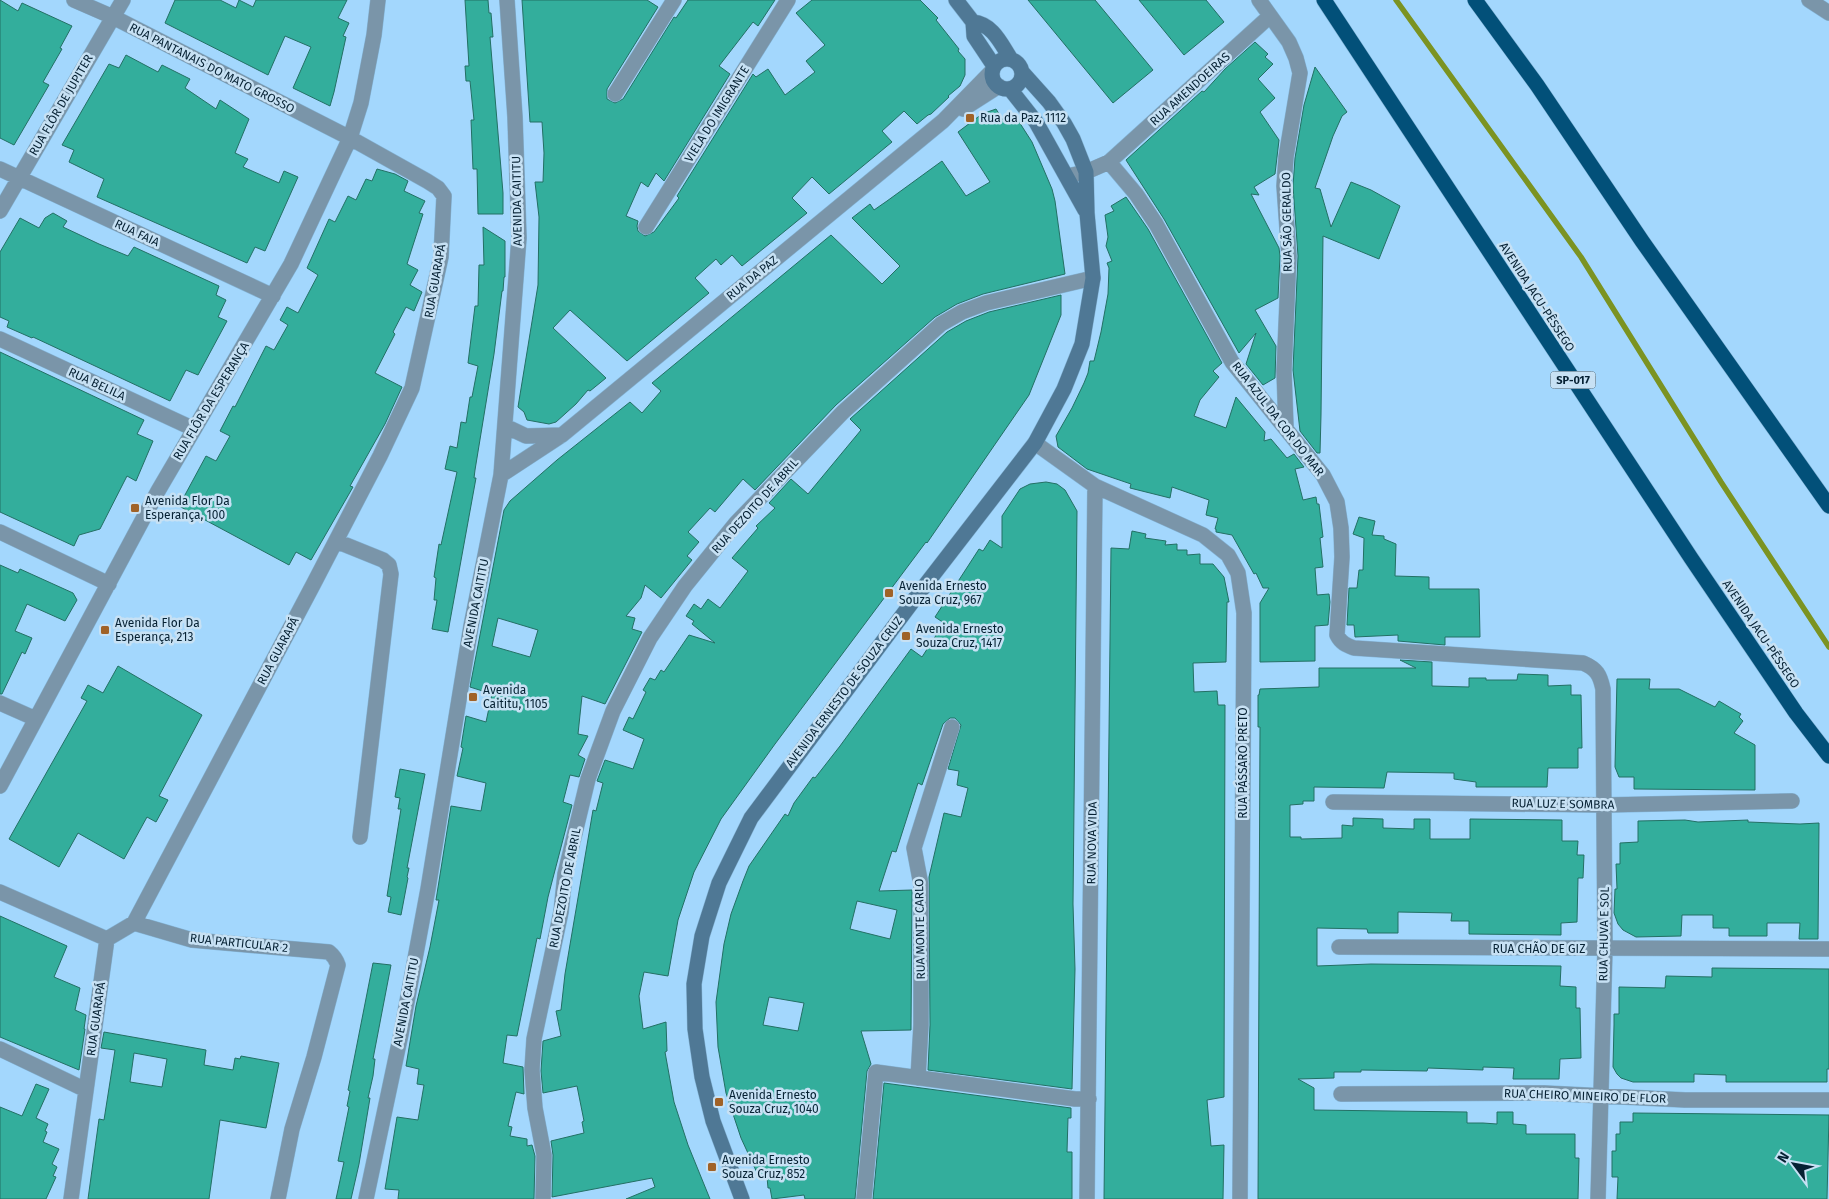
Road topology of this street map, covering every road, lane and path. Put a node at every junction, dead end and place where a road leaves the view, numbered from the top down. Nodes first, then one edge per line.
1 (74, 0) edge
2 (123, 0) edge
3 (378, 0) edge
4 (507, 0) edge
5 (674, 0) edge
6 (788, 0) edge
7 (956, 0) edge
8 (1258, 0) edge
9 (1324, 0) edge
10 (1476, 0) edge
11 (1810, 0) edge
12 (1829, 13) edge
13 (1270, 16) junction
14 (113, 17) junction
15 (973, 22) junction
16 (1011, 59) junction
17 (993, 68) junction
18 (1022, 73) junction
19 (1005, 88) junction
20 (615, 94) dead end
21 (943, 121) junction
22 (350, 138) junction
23 (1109, 162) junction
24 (0, 169) edge
25 (1086, 172) junction
26 (1066, 176) junction
27 (19, 178) junction
28 (0, 211) edge
29 (1087, 213) junction
30 (646, 227) dead end
31 (1093, 278) junction
32 (273, 296) junction
33 (0, 339) edge
34 (505, 426) junction
35 (1286, 427) junction
36 (194, 429) junction
37 (562, 435) junction
38 (1035, 443) junction
39 (501, 475) junction
40 (1812, 482) junction
41 (1095, 486) junction
42 (1829, 492) edge
43 (1829, 506) edge
44 (0, 532) edge
45 (336, 541) junction
46 (109, 584) junction
47 (1597, 670) joint
48 (0, 703) edge
49 (36, 720) junction
50 (952, 727) dead end
51 (1829, 756) edge
52 (0, 786) edge
53 (1792, 801) dead end
54 (1333, 802) dead end
55 (1605, 805) junction
56 (360, 837) dead end
57 (0, 892) edge
58 (134, 923) junction
59 (107, 939) junction
60 (1339, 947) dead end
61 (1605, 949) junction
62 (1829, 949) edge
63 (0, 1049) edge
64 (918, 1078) junction
65 (86, 1090) junction
66 (1341, 1094) dead end
67 (1601, 1096) junction
68 (1089, 1099) junction
69 (1829, 1100) edge
70 (71, 1199) edge
71 (278, 1199) edge
72 (366, 1199) edge
73 (543, 1199) edge
74 (742, 1199) edge
75 (864, 1199) edge
76 (1088, 1199) edge
77 (1240, 1199) edge
78 (1598, 1199) edge

1 - 14 street, RUA PANTANAIS DO MATO GROSSO
2 - 14 street, RUA FLÔR DE JUPITER
3 - 22 street, RUA FLÔR DA ESPERANÇA
4 - 34 street, AVENIDA CAITITU
5 - 20 street
6 - 30 street, VIELA DO IMIGRANTE
7 - 15 street
8 - 13 street, RUA SÃO GERALDO
9 - 51 highway, AVENIDA JACU-PÊSSEGO / SP-017
10 - 40 highway
11 - 12 street
13 - 23 street, RUA AMENDOEIRAS
13 - 35 street, RUA SÃO GERALDO
14 - 22 street, RUA PANTANAIS DO MATO GROSSO
14 - 27 street, RUA FLÔR DE JUPITER
15 - 16 street
15 - 17 street
16 - 17 street
16 - 18 street
17 - 19 street
17 - 21 street, RUA DA PAZ
18 - 19 street
18 - 25 street, AVENIDA ERNESTO DE SOUZA CRUZ
19 - 21 street, RUA DA PAZ
19 - 26 street, AVENIDA ERNESTO DE SOUZA CRUZ
21 - 37 street, RUA DA PAZ
22 - 32 street, RUA FLÔR DA ESPERANÇA
22 - 45 street, RUA GUARAPÁ
23 - 25 street
23 - 35 street, RUA AZUL DA COR DO MAR
24 - 27 street, RUA FAIA
25 - 26 street
25 - 29 street, AVENIDA ERNESTO DE SOUZA CRUZ
26 - 29 street, AVENIDA ERNESTO DE SOUZA CRUZ
27 - 28 street, RUA FLÔR DE JUPITER
27 - 32 street, RUA FAIA
29 - 31 street, AVENIDA ERNESTO DE SOUZA CRUZ
31 - 38 street, AVENIDA ERNESTO DE SOUZA CRUZ
31 - 73 street, RUA DEZOITO DE ABRIL
32 - 36 street, RUA FLÔR DA ESPERANÇA
33 - 36 street, RUA BELILA
34 - 37 street
34 - 39 street, AVENIDA CAITITU
35 - 47 street, RUA AZUL DA COR DO MAR
36 - 46 street, RUA FLÔR DA ESPERANÇA
37 - 39 street, RUA DA PAZ
38 - 41 street, RUA PÁSSARO PRETO
38 - 74 street, AVENIDA ERNESTO DE SOUZA CRUZ
39 - 72 street, AVENIDA CAITITU
40 - 42 street
40 - 43 highway
41 - 68 street, RUA NOVA VIDA
41 - 77 street, RUA PÁSSARO PRETO
44 - 46 street
45 - 56 street
45 - 58 street, RUA GUARAPÁ
46 - 49 street, RUA FLÔR DA ESPERANÇA
47 - 55 street, RUA CHUVA E SOL
48 - 49 street
49 - 52 street, RUA FLÔR DA ESPERANÇA
50 - 64 street, RUA MONTE CARLO
53 - 55 street, RUA LUZ E SOMBRA
54 - 55 street, RUA LUZ E SOMBRA
55 - 61 street, RUA CHUVA E SOL
57 - 59 street
58 - 59 street
58 - 71 street, RUA PARTICULAR 2
59 - 65 street, RUA GUARAPÁ
60 - 61 street, RUA CHÃO DE GIZ
61 - 62 street, RUA CHÃO DE GIZ
61 - 67 street, RUA CHUVA E SOL
63 - 65 street
64 - 68 street
64 - 75 street
65 - 70 street, RUA GUARAPÁ
66 - 67 street, RUA CHEIRO MINEIRO DE FLOR
67 - 69 street, RUA CHEIRO MINEIRO DE FLOR
67 - 78 street, RUA CHUVA E SOL
68 - 76 street, RUA NOVA VIDA

